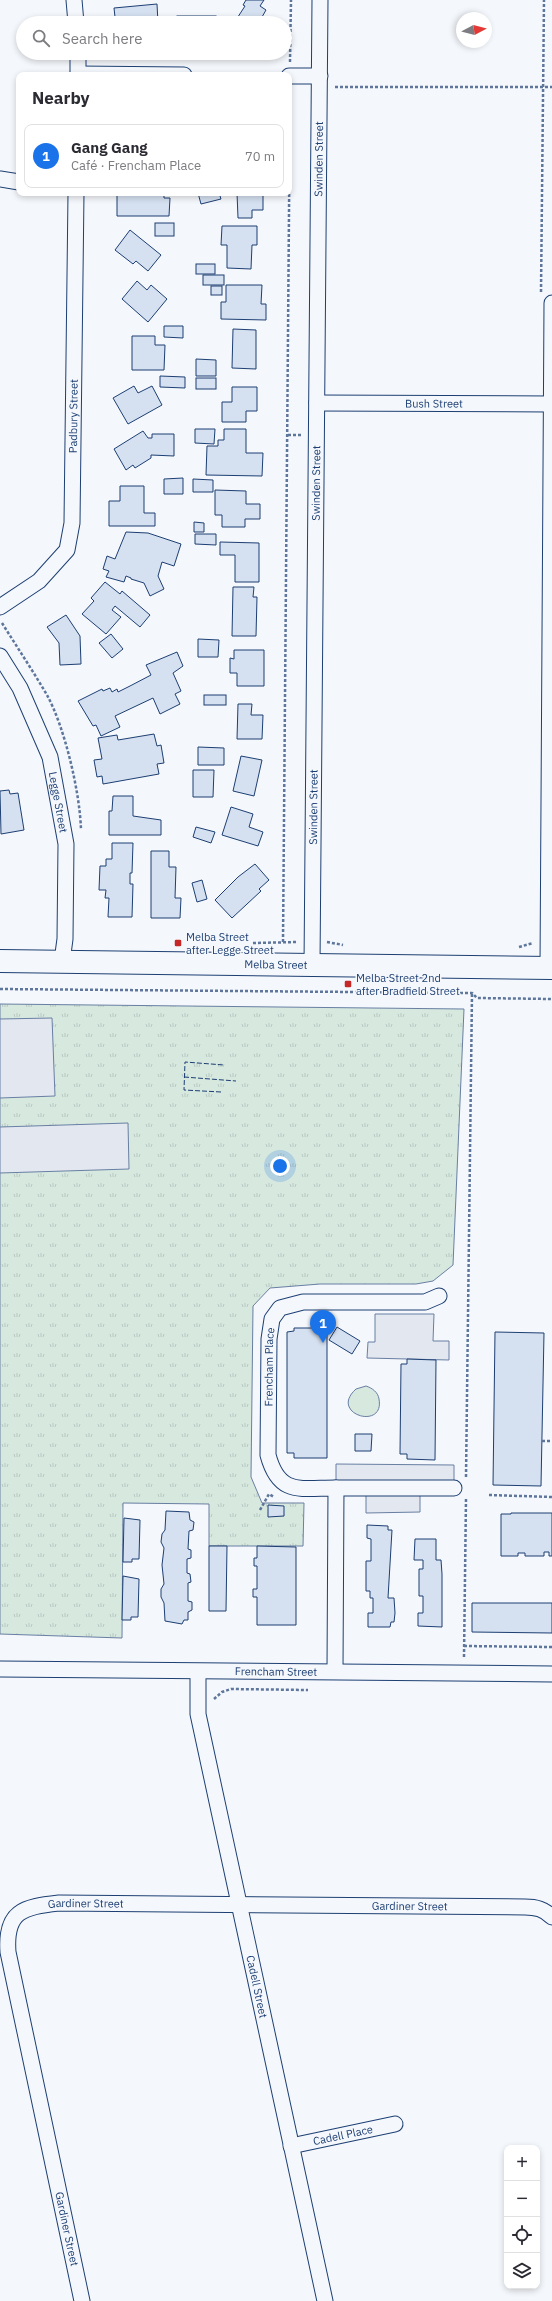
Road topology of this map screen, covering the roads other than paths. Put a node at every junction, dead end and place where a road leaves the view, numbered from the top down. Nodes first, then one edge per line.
1 (74, 0) edge
2 (320, 0) edge
3 (75, 16) edge
4 (78, 60) edge
5 (78, 72) edge
6 (292, 76) edge
7 (319, 82) junction
8 (0, 179) edge
9 (16, 182) edge
10 (76, 196) edge
11 (546, 299) edge
12 (317, 403) junction
13 (551, 404) junction
14 (0, 607) edge
15 (0, 656) edge
16 (551, 737) edge
17 (0, 961) edge
18 (62, 961) junction
19 (312, 966) junction
20 (550, 968) edge
21 (439, 1296) dead end
22 (336, 1488) junction
23 (462, 1488) road end
24 (0, 1670) edge
25 (335, 1671) junction
26 (198, 1672) junction
27 (552, 1674) edge
28 (239, 1904) junction
29 (552, 1917) edge
30 (395, 2124) dead end
31 (291, 2146) junction
32 (82, 2301) edge
33 (324, 2301) edge

1 - 3 street
2 - 7 street, Swinden Street
4 - 5 street
6 - 7 street
7 - 12 street, Swinden Street
8 - 9 street
10 - 14 street, Padbury Street
11 - 13 street
12 - 13 street, Bush Street
12 - 19 street, Swinden Street
13 - 16 street
15 - 18 street, Legge Street
16 - 20 street
17 - 18 street, Melba Street
18 - 19 street, Melba Street
19 - 20 street, Melba Street
21 - 22 street, Frencham Place
22 - 23 street, Frencham Place
22 - 25 street
24 - 26 street, Frencham Street
25 - 26 street, Frencham Street
25 - 27 street, Frencham Street
26 - 28 street, Cadell Street
28 - 29 street, Gardiner Street
28 - 31 street, Cadell Street
28 - 32 street, Gardiner Street
30 - 31 street, Cadell Place
31 - 33 street, Cadell Street

